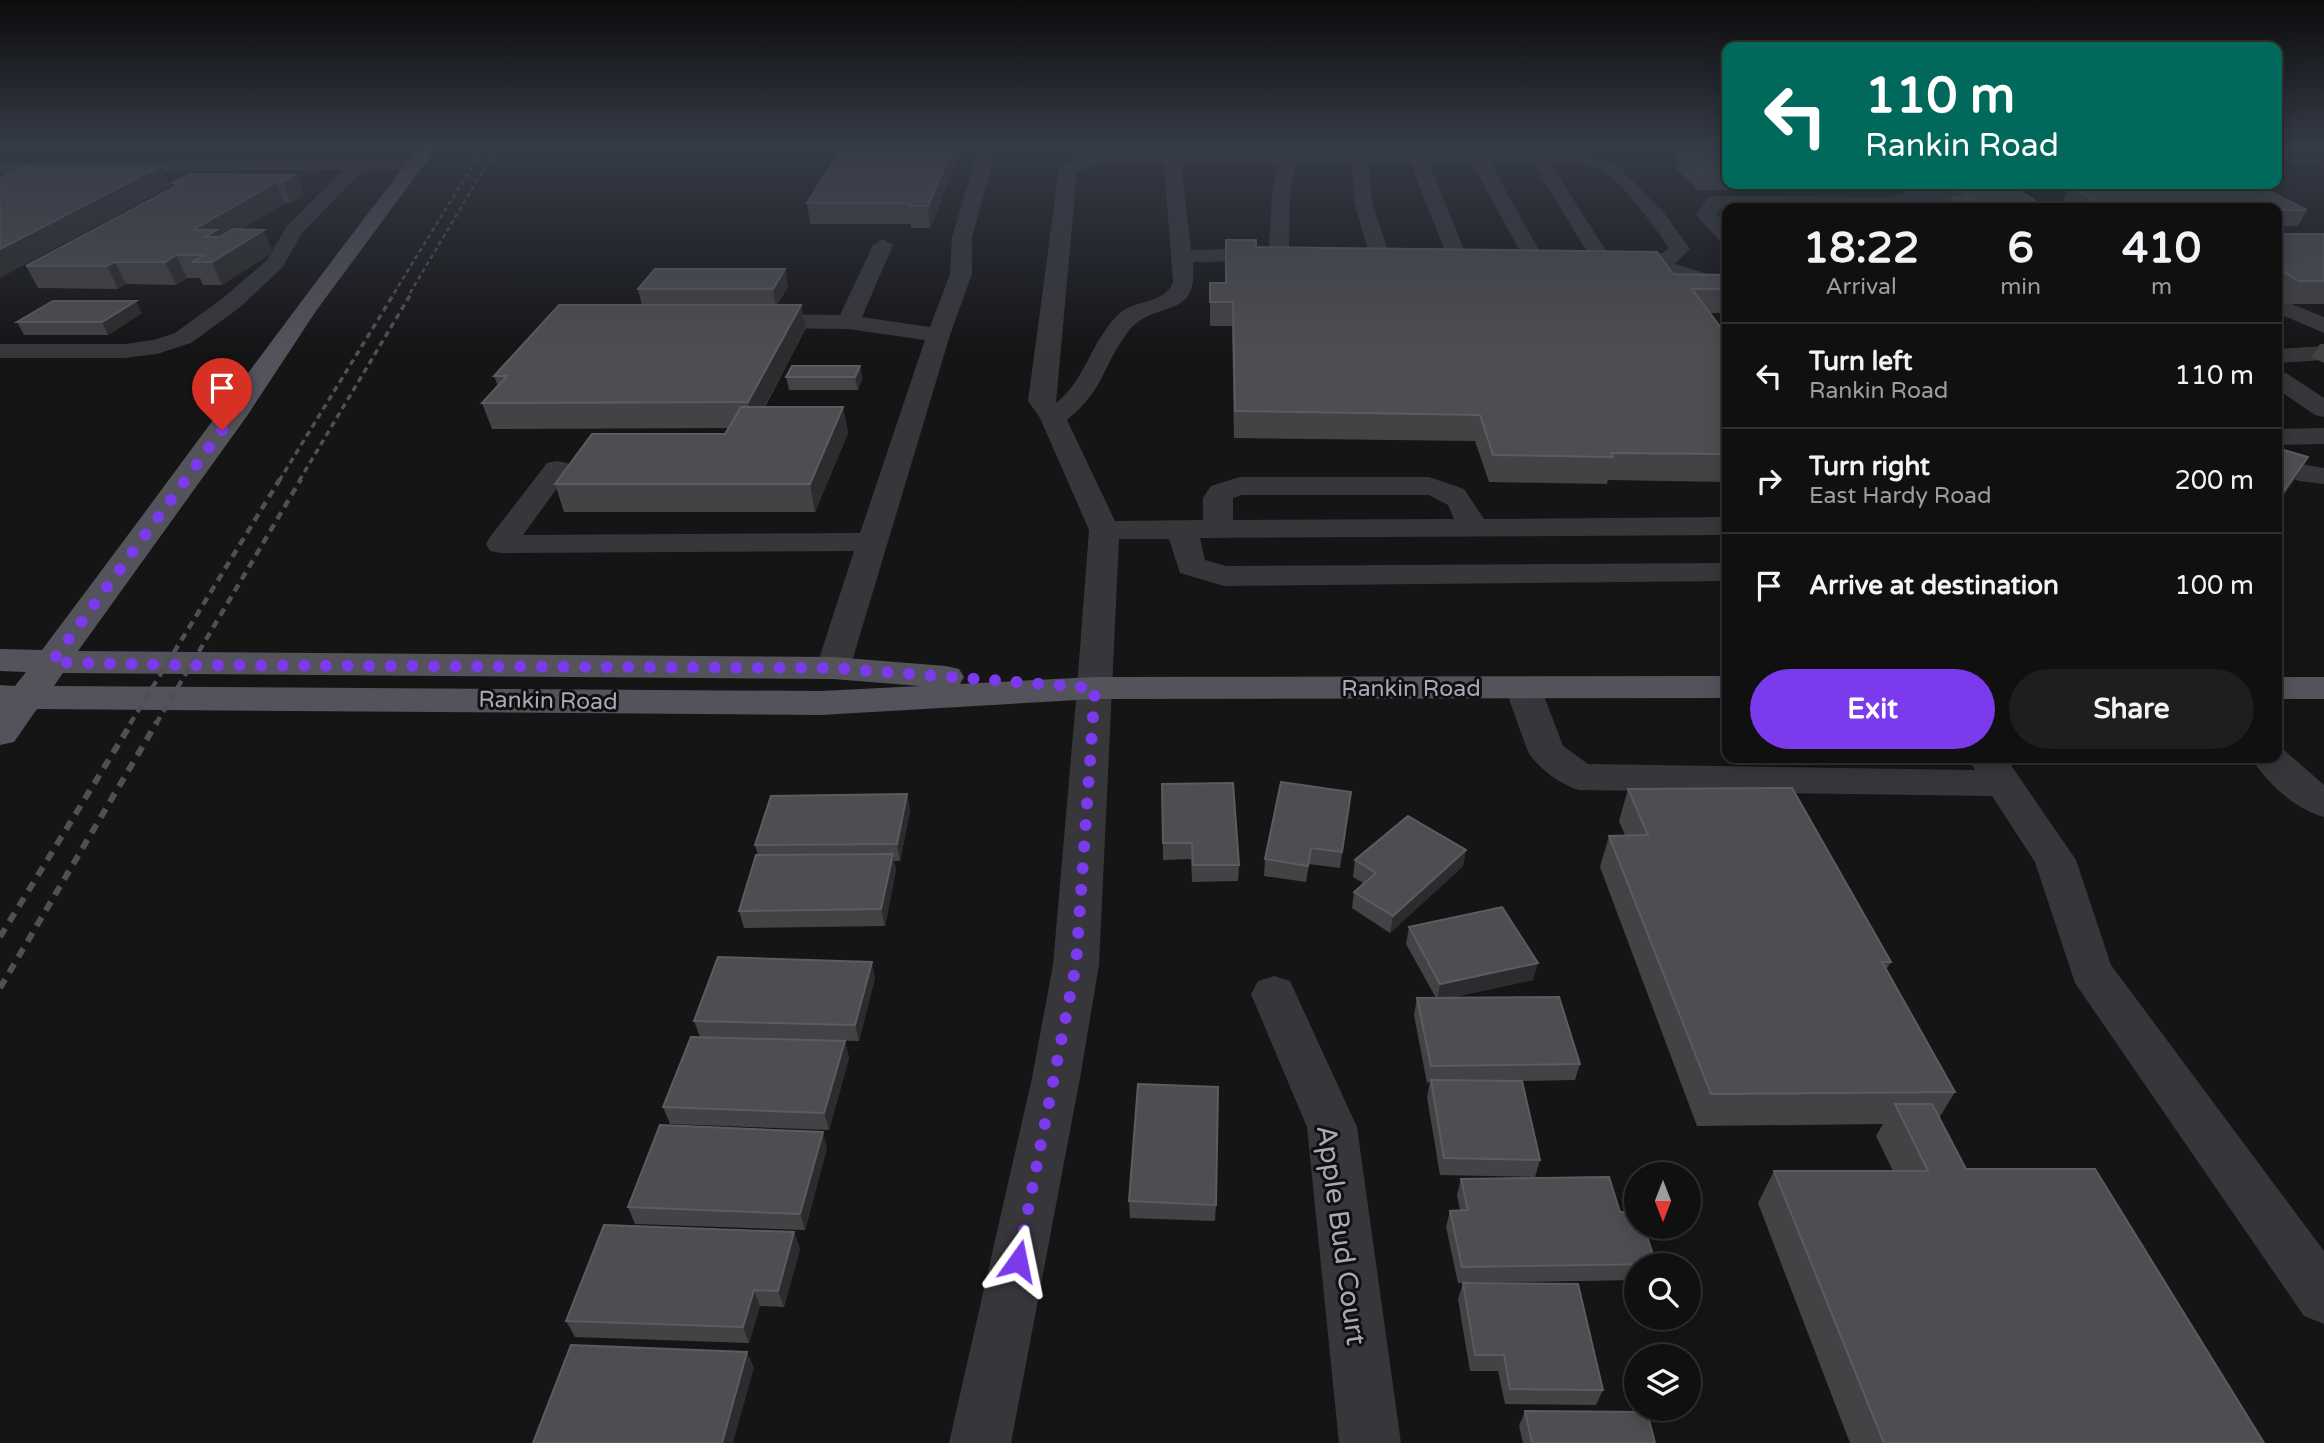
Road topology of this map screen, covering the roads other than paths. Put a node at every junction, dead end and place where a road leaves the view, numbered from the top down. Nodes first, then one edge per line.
1 (309, 214) edge
2 (377, 214) edge
3 (969, 214) edge
4 (1063, 214) edge
5 (1178, 214) edge
6 (1280, 214) edge
7 (1367, 214) edge
8 (1441, 214) edge
9 (1509, 214) edge
10 (1573, 214) edge
11 (1652, 214) edge
12 (1706, 214) edge
13 (1722, 232) edge
14 (883, 245) dead end
15 (1279, 254) junction
16 (1182, 256) junction
17 (1380, 257) junction
18 (1405, 258) edge
19 (1432, 258) edge
20 (1458, 258) junction
21 (1484, 259) edge
22 (1509, 259) edge
23 (1534, 259) junction
24 (1602, 260) junction
25 (1657, 260) junction
26 (1722, 286) edge
27 (2282, 307) edge
28 (728, 321) edge
29 (848, 321) junction
30 (2324, 326) edge
31 (938, 335) junction
32 (0, 351) edge
33 (2324, 353) edge
34 (2282, 356) edge
35 (2282, 381) edge
36 (2282, 401) edge
37 (2317, 405) edge
38 (1053, 418) junction
39 (2324, 436) edge
40 (2282, 437) edge
41 (2282, 464) edge
42 (557, 469) dead end
43 (2324, 476) edge
44 (1722, 526) edge
45 (1474, 528) junction
46 (1181, 529) junction
47 (1218, 529) junction
48 (1104, 530) junction
49 (870, 542) junction
50 (1722, 572) edge
51 (0, 660) edge
52 (52, 662) junction
53 (833, 668) junction
54 (1722, 687) edge
55 (1095, 688) junction
56 (1523, 688) junction
57 (2282, 688) edge
58 (2324, 688) edge
59 (13, 697) edge
60 (0, 733) edge
61 (1996, 770) edge
62 (2295, 773) edge
63 (2324, 804) edge
64 (1274, 995) dead end
65 (2324, 1297) edge
66 (980, 1443) edge
67 (1370, 1443) edge

1 - 32 street
2 - 52 main road
3 - 31 street
4 - 38 street
5 - 16 street
6 - 15 street
7 - 17 street
8 - 20 street
9 - 23 street
10 - 24 street
11 - 25 street
12 - 13 street
14 - 29 street
15 - 16 street
15 - 17 street
16 - 38 street
17 - 18 street
19 - 20 street
20 - 21 street
22 - 23 street
23 - 24 street
24 - 25 street
25 - 26 street
27 - 30 street
28 - 29 street
29 - 31 street
31 - 49 street
33 - 34 street
35 - 37 street
36 - 37 street
38 - 48 street
39 - 40 street
41 - 43 street
42 - 49 street
44 - 45 street
45 - 47 street
45 - 47 lane
46 - 47 street
46 - 48 street
46 - 50 street
48 - 55 street
49 - 53 street
51 - 52 main road, Rankin Road
52 - 53 main road, Rankin Road
52 - 59 main road
53 - 55 main road, Rankin Road
54 - 56 main road, Rankin Road
55 - 56 main road, Rankin Road
55 - 59 main road, Rankin Road
55 - 66 street
56 - 61 street
57 - 58 main road
59 - 60 main road
61 - 65 street
62 - 63 street
64 - 67 street, Apple Bud Court

